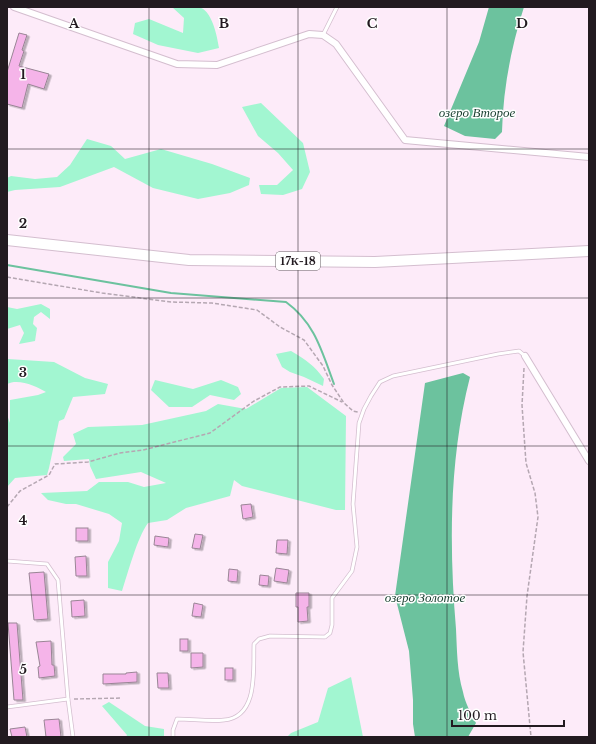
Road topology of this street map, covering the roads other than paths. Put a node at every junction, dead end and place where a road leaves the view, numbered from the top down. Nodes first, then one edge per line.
1 (14, 7) edge
2 (337, 7) edge
3 (323, 35) junction
4 (589, 157) edge
5 (7, 240) edge
6 (589, 251) edge
7 (525, 356) joint
8 (589, 461) edge
9 (7, 561) edge
10 (68, 699) junction
11 (7, 707) edge
12 (72, 737) edge
13 (173, 737) edge

1 - 3 street
2 - 3 lane
3 - 4 street
5 - 6 main road, 17К-18
7 - 8 street
7 - 13 lane
9 - 10 lane
10 - 11 lane
10 - 12 lane

